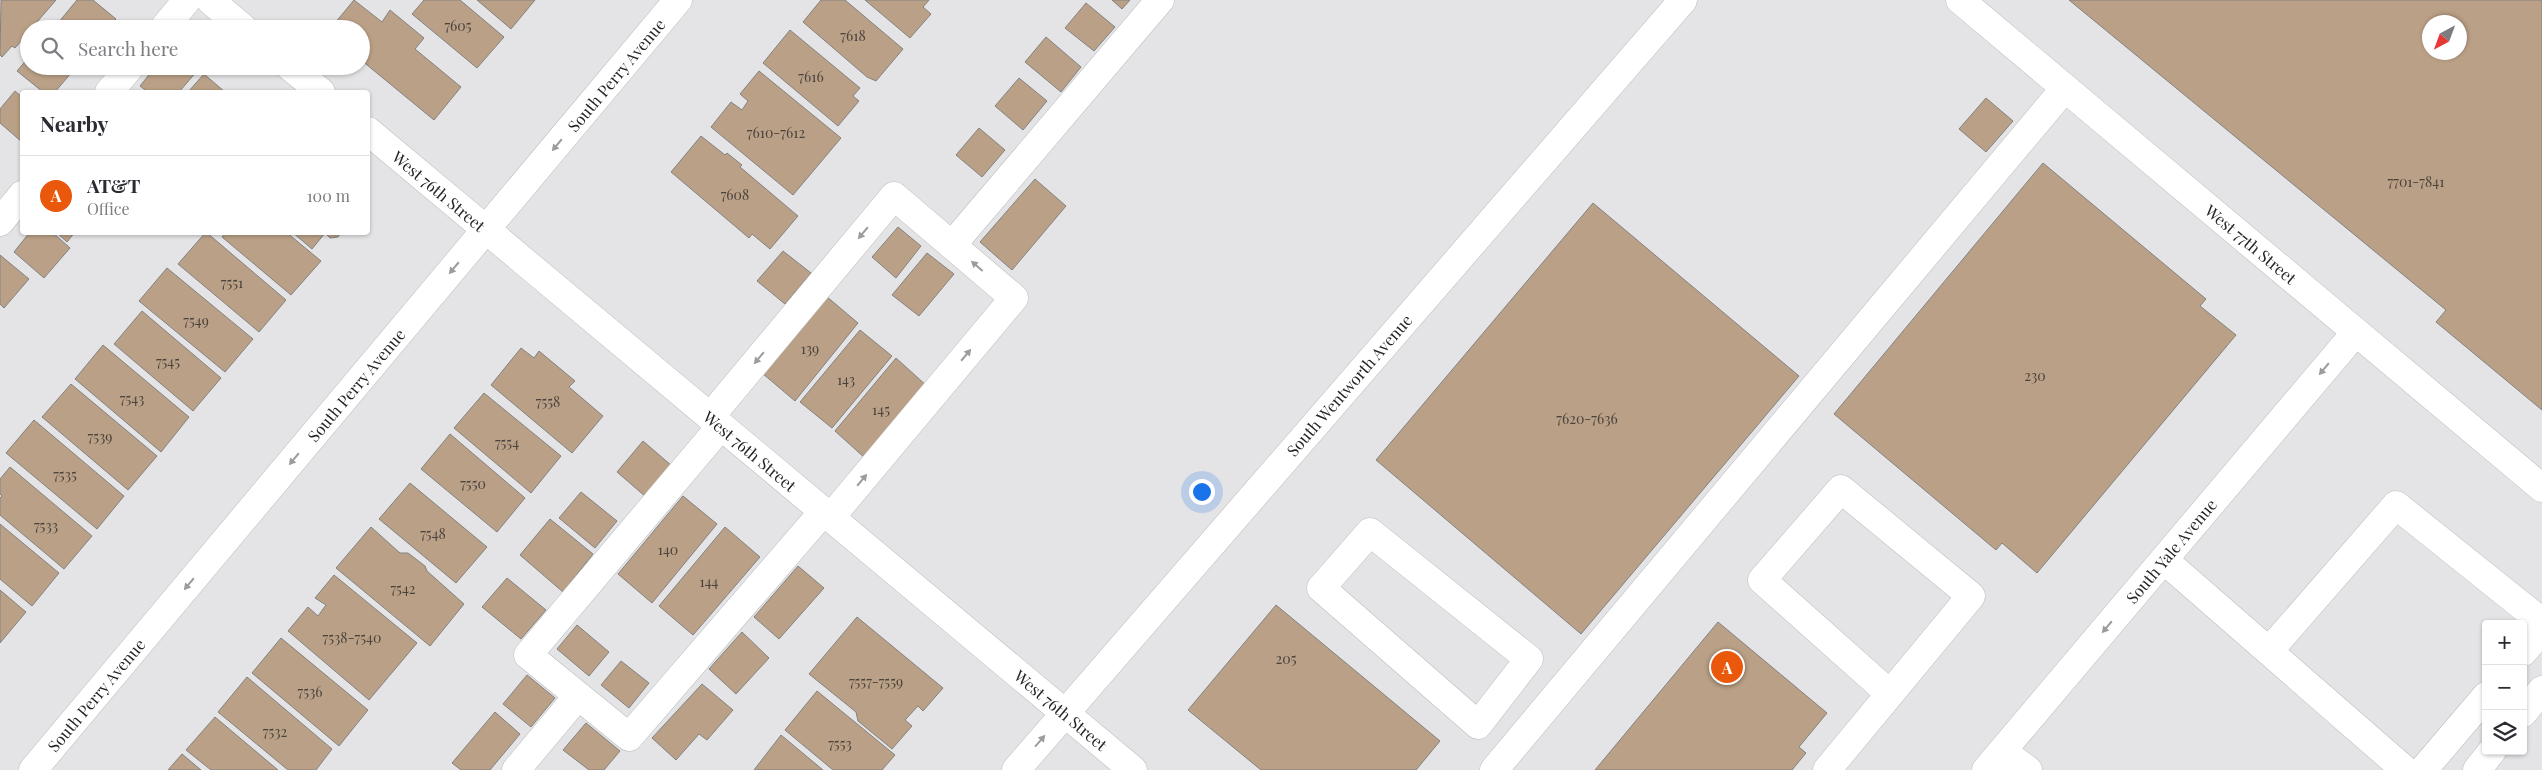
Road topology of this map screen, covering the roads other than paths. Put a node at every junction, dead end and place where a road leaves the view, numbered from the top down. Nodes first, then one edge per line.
1 (187, 0) edge
2 (210, 0) edge
3 (678, 0) edge
4 (1160, 0) edge
5 (1683, 0) edge
6 (1960, 0) edge
7 (170, 20) edge
8 (233, 20) edge
9 (123, 75) edge
10 (300, 75) edge
11 (2065, 88) junction
12 (111, 90) edge
13 (319, 90) edge
14 (370, 133) edge
15 (20, 197) edge
16 (0, 222) edge
17 (486, 230) junction
18 (952, 245) junction
19 (2356, 332) junction
20 (716, 422) junction
21 (2542, 488) edge
22 (827, 515) junction
23 (2164, 560) junction
24 (2542, 622) edge
25 (2542, 630) edge
26 (2527, 647) edge
27 (2269, 652) junction
28 (1504, 690) junction
29 (2542, 690) edge
30 (1890, 694) junction
31 (578, 696) junction
32 (2482, 701) edge
33 (2525, 710) edge
34 (1065, 712) junction
35 (1538, 717) junction
36 (2489, 755) edge
37 (1994, 761) edge
38 (33, 770) edge
39 (516, 770) edge
40 (1016, 770) edge
41 (1133, 770) edge
42 (1494, 770) edge
43 (1827, 770) edge
44 (2028, 770) edge
45 (2405, 770) edge
46 (2422, 770) edge
47 (2477, 770) edge

1 - 7 street
2 - 8 street
3 -> 17 street, South Perry Avenue
4 - 18 street
5 - 34 street, South Wentworth Avenue
6 - 11 street, West 77th Street
9 - 12 street
10 - 13 street
11 - 19 street, West 77th Street
11 - 35 street
14 - 17 street, West 76th Street
15 - 16 street
17 - 20 street, West 76th Street
17 -> 38 street, South Perry Avenue
18 -> 20 street
22 -> 18 street
19 - 21 street, West 77th Street
19 -> 23 street, South Yale Avenue
20 - 22 street, West 76th Street
20 - 31 street
22 - 31 street
22 - 34 street, West 76th Street
23 - 27 street
23 -> 37 street, South Yale Avenue
24 - 27 street
25 - 26 street
27 - 45 street
28 - 28 street
28 - 35 street
29 - 33 street
30 - 30 street
30 - 43 street
31 - 39 street
32 - 46 street
40 -> 34 street, South Wentworth Avenue
34 - 41 street, West 76th Street
35 - 42 street
36 - 47 street
37 - 44 street

